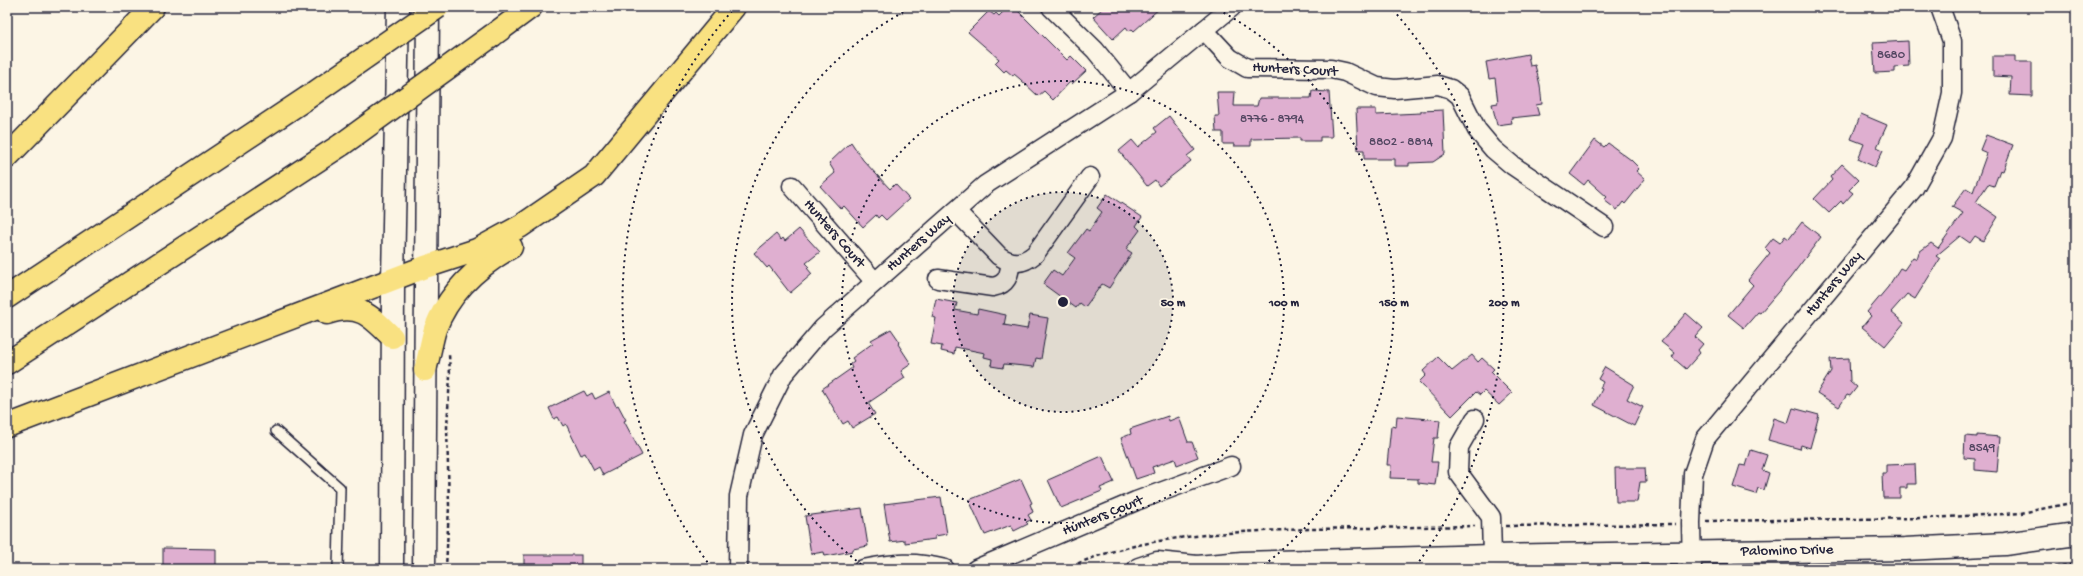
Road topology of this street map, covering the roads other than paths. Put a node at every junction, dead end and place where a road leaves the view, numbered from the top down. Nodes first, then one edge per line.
1 (153, 7) edge
2 (398, 7) edge
3 (428, 7) edge
4 (438, 7) edge
5 (531, 7) edge
6 (734, 7) edge
7 (1051, 7) edge
8 (1232, 7) edge
9 (1940, 7) edge
10 (1204, 30) junction
11 (1129, 92) junction
12 (7, 157) edge
13 (1090, 177) dead end
14 (792, 186) dead end
15 (580, 187) junction
16 (956, 211) junction
17 (1604, 227) dead end
18 (1011, 262) junction
19 (425, 268) junction
20 (938, 279) dead end
21 (393, 280) junction
22 (875, 282) junction
23 (7, 297) edge
24 (253, 333) junction
25 (392, 337) junction
26 (7, 363) edge
27 (425, 370) junction
28 (1475, 419) dead end
29 (7, 426) edge
30 (276, 431) dead end
31 (1231, 466) dead end
32 (2076, 534) edge
33 (1492, 556) junction
34 (1692, 561) edge
35 (338, 569) edge
36 (392, 569) edge
37 (424, 569) edge
38 (738, 569) edge
39 (863, 569) edge
40 (945, 569) edge
41 (976, 569) edge
42 (1140, 569) edge

1 - 12 highway
2 - 21 street
3 - 19 street
4 - 23 highway, bridge
5 - 26 highway, bridge
6 - 15 highway
7 - 11 street
8 - 10 street, Hunters Way
9 - 34 street, Hunters Way
10 - 11 street, Hunters Way
10 - 17 street, Hunters Court
11 - 16 street, Hunters Way
13 - 18 street
14 - 22 street, Hunters Court
15 - 19 highway
15 - 27 highway
16 - 18 street
16 - 22 street, Hunters Way
18 - 20 street
19 - 21 highway
19 - 27 street
21 - 24 highway
21 - 25 street
22 - 38 street, Hunters Way
24 - 25 highway
24 - 29 highway
25 - 36 street
27 - 37 street
28 - 33 street
30 - 35 lane
31 - 41 street, Hunters Court
32 - 34 street, Palomino Drive
33 - 34 street, Palomino Drive
33 - 42 street, Palomino Drive
39 - 40 street

